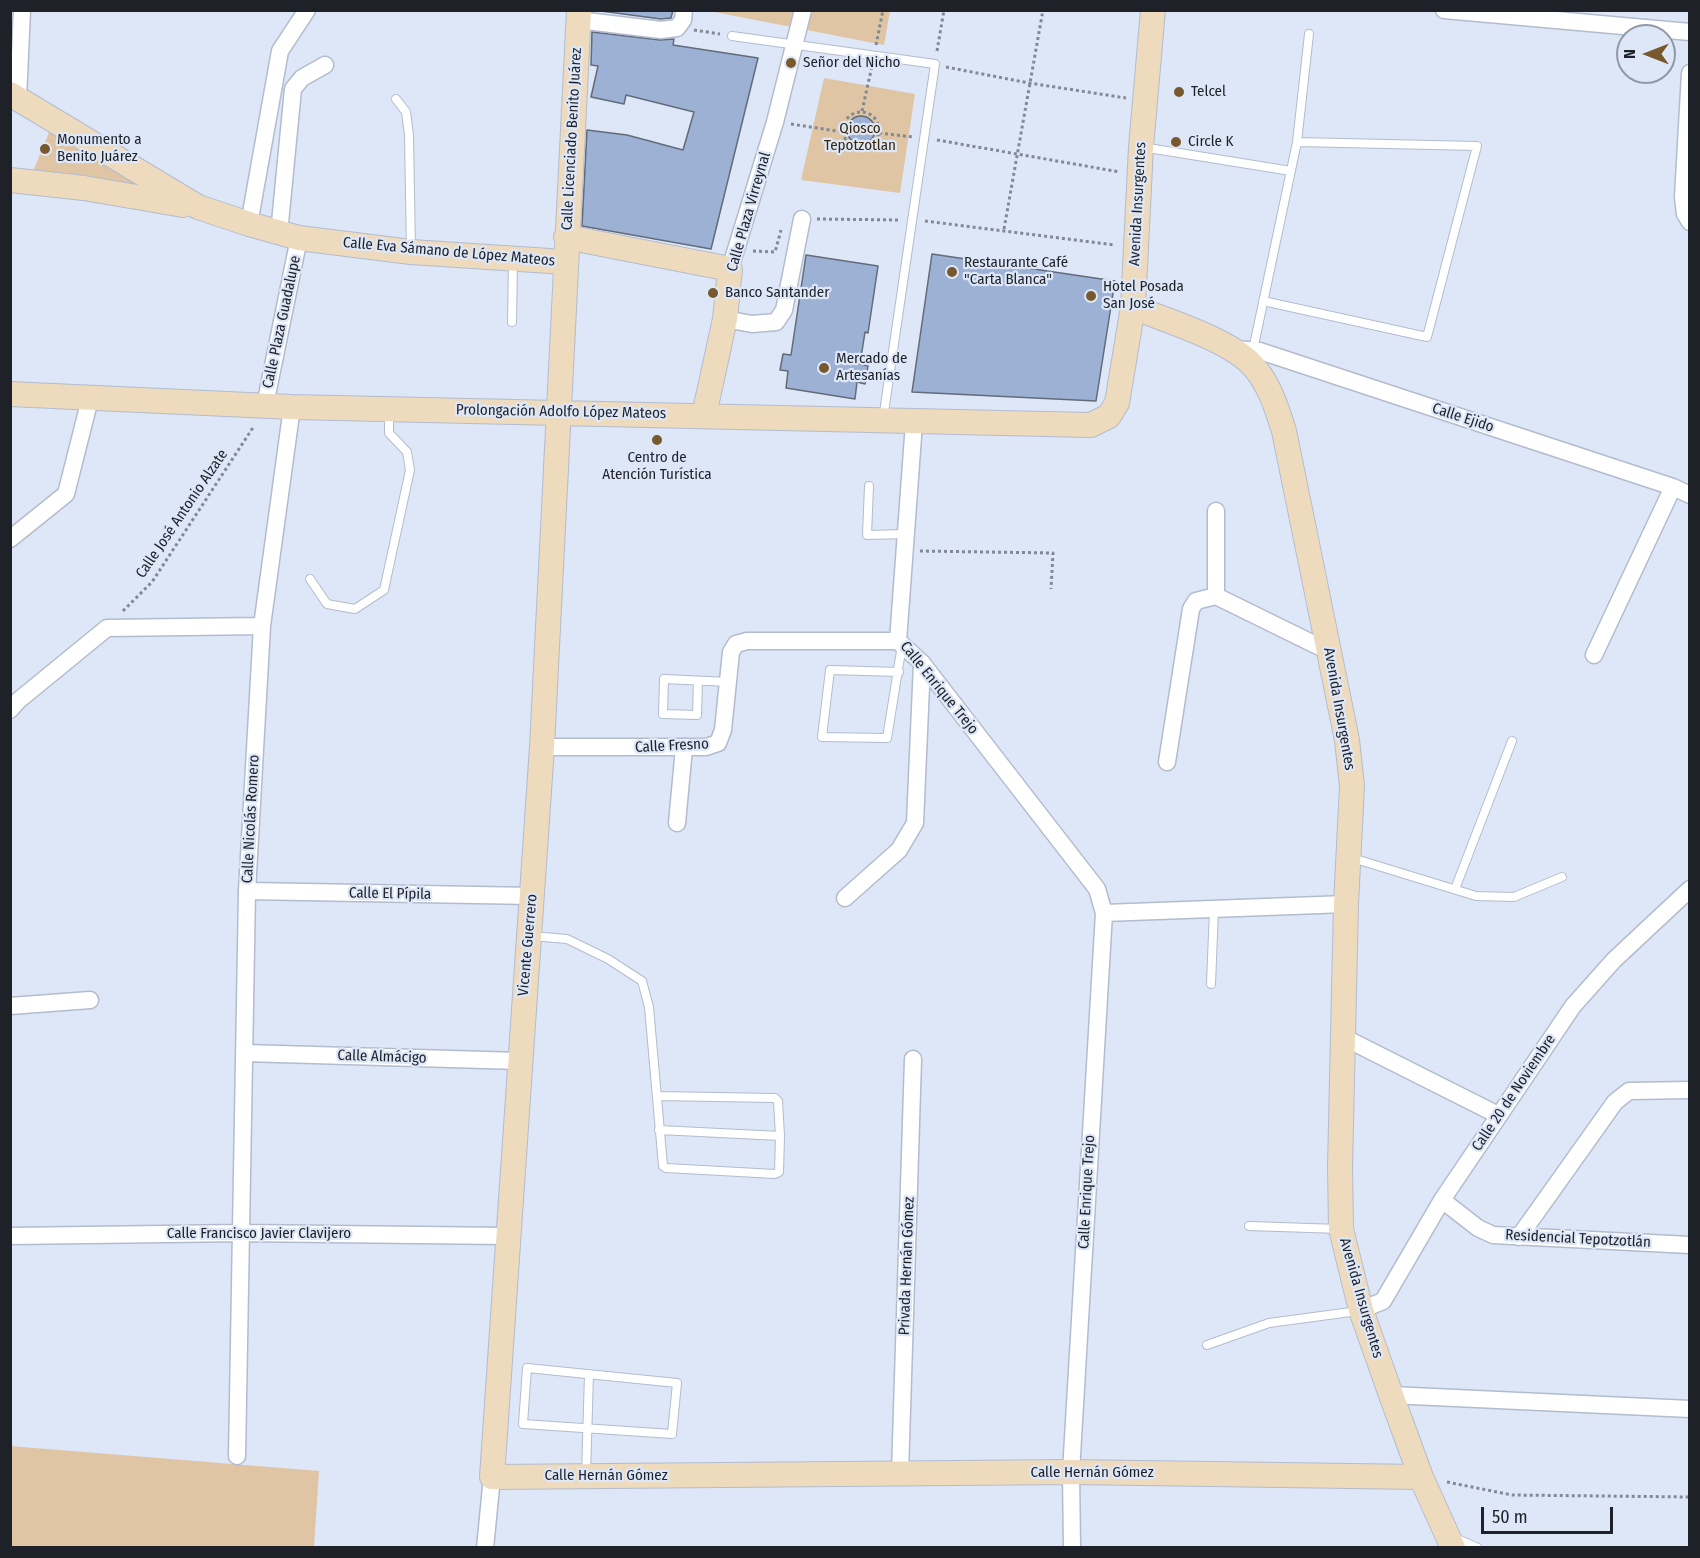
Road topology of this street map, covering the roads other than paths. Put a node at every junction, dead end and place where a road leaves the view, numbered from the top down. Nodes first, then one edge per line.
1 (21, 10) edge
2 (307, 10) edge
3 (684, 10) edge
4 (802, 10) edge
5 (1153, 10) edge
6 (1444, 10) edge
7 (1519, 14) edge
8 (579, 15) edge
9 (1689, 32) edge
10 (1309, 34) dead end
11 (732, 36) road end
12 (795, 45) junction
13 (325, 65) dead end
14 (1689, 74) edge
15 (14, 97) edge
16 (396, 99) dead end
17 (1297, 142) junction
18 (1141, 147) junction
19 (1291, 171) junction
20 (10, 180) edge
21 (198, 207) junction
22 (1687, 218) edge
23 (802, 219) dead end
24 (249, 224) junction
25 (289, 235) junction
26 (566, 237) junction
27 (411, 252) junction
28 (514, 258) junction
29 (565, 261) junction
30 (730, 269) junction
31 (1263, 301) junction
32 (1133, 307) junction
33 (725, 319) junction
34 (512, 322) dead end
35 (1244, 350) junction
36 (10, 394) edge
37 (90, 399) junction
38 (265, 405) junction
39 (292, 407) junction
40 (388, 409) junction
41 (560, 412) junction
42 (704, 415) junction
43 (883, 420) junction
44 (914, 423) junction
45 (869, 486) dead end
46 (1673, 487) junction
47 (1689, 495) edge
48 (1216, 511) dead end
49 (10, 538) edge
50 (906, 542) junction
51 (310, 579) dead end
52 (1216, 596) junction
53 (262, 626) junction
54 (900, 643) junction
55 (1330, 652) junction
56 (1594, 655) dead end
57 (922, 663) junction
58 (899, 672) junction
59 (699, 681) junction
60 (729, 682) junction
61 (10, 710) edge
62 (1512, 741) dead end
63 (542, 747) junction
64 (684, 748) junction
65 (1167, 762) dead end
66 (677, 823) dead end
67 (1349, 857) junction
68 (1562, 877) dead end
69 (1689, 889) edge
70 (1455, 890) junction
71 (247, 891) junction
72 (532, 896) junction
73 (845, 898) dead end
74 (1346, 904) junction
75 (1214, 909) junction
76 (1104, 913) junction
77 (528, 935) junction
78 (1211, 984) dead end
79 (90, 1000) dead end
80 (10, 1006) edge
81 (1344, 1037) junction
82 (245, 1053) junction
83 (913, 1059) dead end
84 (519, 1061) junction
85 (1689, 1090) edge
86 (657, 1096) junction
87 (1498, 1115) junction
88 (659, 1130) junction
89 (780, 1136) junction
90 (1442, 1200) junction
91 (1249, 1226) dead end
92 (1341, 1229) junction
93 (243, 1233) junction
94 (10, 1236) edge
95 (507, 1236) junction
96 (1519, 1237) junction
97 (1689, 1245) edge
98 (1361, 1310) junction
99 (1207, 1345) dead end
100 (589, 1374) junction
101 (1390, 1395) junction
102 (1689, 1409) edge
103 (586, 1430) junction
104 (237, 1456) dead end
105 (1071, 1472) junction
106 (900, 1473) junction
107 (492, 1476) junction
108 (586, 1476) junction
109 (1421, 1476) junction
110 (1450, 1541) edge
111 (485, 1548) edge
112 (1072, 1548) edge
113 (1478, 1548) edge

1 - 15 street
2 - 24 street
3 - 8 street
4 - 12 street, Calle Plaza Virreynal
5 - 18 street, Avenida Insurgentes
6 - 7 street
7 - 9 street
8 - 26 street, Calle Licenciado Benito Juárez
10 - 17 lane
11 - 12 lane
12 - 30 street, Calle Plaza Virreynal
12 - 43 lane
13 - 25 street, Calle Plaza Guadalupe
14 - 22 street
15 - 21 street, Calle Eva Sámano de López Mateos
16 - 27 lane
17 - 19 lane
17 - 31 lane
18 - 19 lane
18 - 32 street, Avenida Insurgentes
19 - 31 lane
20 - 21 street
21 - 24 street, Calle Eva Sámano de López Mateos
23 - 33 street
24 - 25 street, Calle Eva Sámano de López Mateos
25 - 27 street, Calle Eva Sámano de López Mateos
25 - 38 street, Calle Plaza Guadalupe
26 - 29 street, Calle Licenciado Benito Juárez
26 - 30 street, Calle Eva Sámano de López Mateos
27 - 28 street, Calle Eva Sámano de López Mateos
28 - 29 street, Calle Eva Sámano de López Mateos
28 - 34 lane
29 - 41 street, Calle Licenciado Benito Juárez
30 - 33 street, Calle Plaza Virreynal
31 - 35 lane
32 - 35 street, Avenida Insurgentes
32 - 44 street, Prolongación Adolfo López Mateos
33 - 42 street, Calle Plaza Virreynal
35 - 46 street, Calle Ejido
35 - 55 street, Avenida Insurgentes
36 - 37 street, Prolongación Adolfo López Mateos
37 - 38 street, Prolongación Adolfo López Mateos
37 - 49 street
38 - 39 street, Prolongación Adolfo López Mateos
39 - 40 street, Prolongación Adolfo López Mateos
39 - 53 street, Calle Nicolás Romero
40 - 41 street, Prolongación Adolfo López Mateos
40 - 51 lane
41 - 42 street, Prolongación Adolfo López Mateos
41 - 63 street, Vicente Guerrero
42 - 43 street, Prolongación Adolfo López Mateos
43 - 44 street, Prolongación Adolfo López Mateos
44 - 50 street, Calle Enrique Trejo
45 - 50 lane
46 - 47 street, Calle Ejido
46 - 56 street
48 - 52 street
50 - 54 street, Calle Enrique Trejo
52 - 55 street
52 - 65 street
53 - 61 street
53 - 71 street, Calle Nicolás Romero
54 - 57 street, Calle Enrique Trejo
54 - 58 lane
54 - 60 street, Calle Fresno
55 - 67 street, Avenida Insurgentes
57 - 73 street
57 - 76 street, Calle Enrique Trejo
58 - 58 lane
59 - 59 lane
59 - 60 lane
60 - 64 street, Calle Fresno
62 - 70 lane
63 - 64 street, Calle Fresno
63 - 72 street, Vicente Guerrero
64 - 66 street
67 - 70 lane
67 - 74 street, Avenida Insurgentes
68 - 70 lane
69 - 87 street, Calle 20 de Noviembre
71 - 72 street, Calle El Pípila
71 - 82 street, Calle Nicolás Romero
72 - 77 street, Vicente Guerrero
74 - 75 street
74 - 81 street, Avenida Insurgentes
75 - 76 street
75 - 78 lane
76 - 105 street, Calle Enrique Trejo
77 - 84 street, Vicente Guerrero
77 - 86 lane
79 - 80 street
81 - 87 street
81 - 92 street, Avenida Insurgentes
82 - 84 street, Calle Almácigo
82 - 93 street, Calle Nicolás Romero
83 - 106 street, Privada Hernán Gómez
84 - 95 street, Vicente Guerrero
85 - 96 street
86 - 88 lane
86 - 89 lane
87 - 90 street, Calle 20 de Noviembre
88 - 89 lane
88 - 89 lane
90 - 96 street, Residencial Tepotzotlán
90 - 98 street, Calle 20 de Noviembre
91 - 92 lane
92 - 98 street, Avenida Insurgentes
93 - 94 street, Calle Francisco Javier Clavijero
93 - 95 street, Calle Francisco Javier Clavijero
93 - 104 street, Calle Nicolás Romero
95 - 107 street, Vicente Guerrero
96 - 97 street, Residencial Tepotzotlán
98 - 99 lane
98 - 101 street, Avenida Insurgentes
100 - 103 lane
100 - 103 lane
100 - 103 lane
101 - 102 street
101 - 109 street, Avenida Insurgentes
103 - 108 lane
105 - 106 street, Calle Hernán Gómez
105 - 109 street, Calle Hernán Gómez
105 - 112 street, Calle Enrique Trejo
106 - 108 street, Calle Hernán Gómez
107 - 108 street, Calle Hernán Gómez
107 - 111 street
109 - 110 street, Avenida Insurgentes
110 - 113 lane

